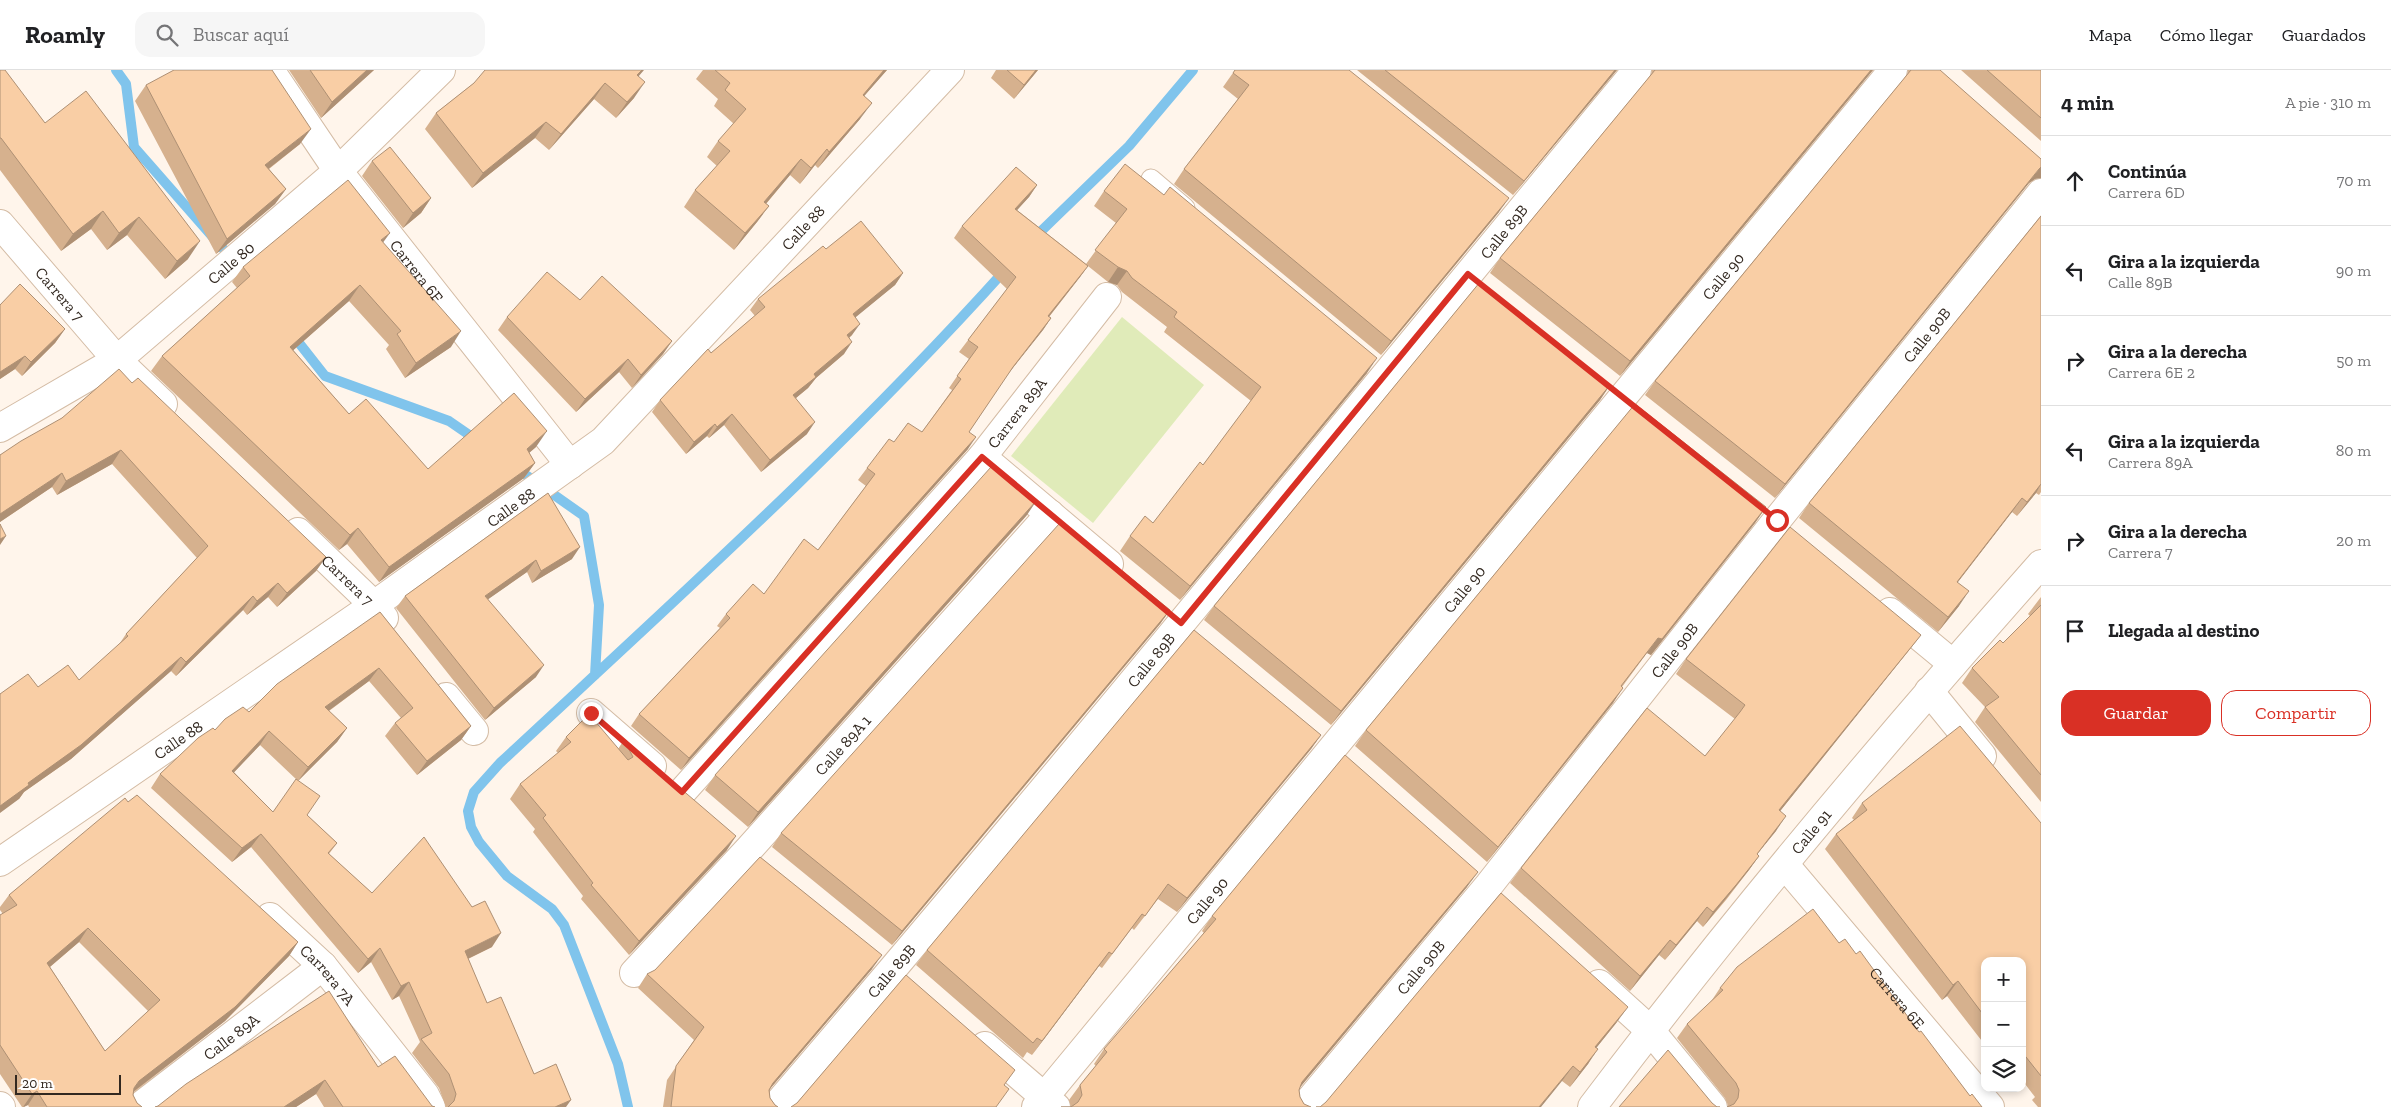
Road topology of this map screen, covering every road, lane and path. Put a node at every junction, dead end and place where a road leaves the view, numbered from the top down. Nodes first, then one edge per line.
1 (270, 70) edge
2 (441, 70) edge
3 (950, 70) edge
4 (1636, 70) edge
5 (1893, 70) edge
6 (338, 171) junction
7 (1151, 180) dead end
8 (2041, 193) edge
9 (1196, 217) edge
10 (0, 224) edge
11 (1468, 274) junction
12 (1491, 293) edge
13 (1106, 297) dead end
14 (117, 360) junction
15 (1599, 379) edge
16 (1622, 398) junction
17 (1645, 416) edge
18 (181, 421) edge
19 (0, 428) edge
20 (982, 457) junction
21 (570, 465) junction
22 (1754, 502) edge
23 (1050, 514) junction
24 (281, 516) edge
25 (1777, 520) junction
26 (1800, 538) edge
27 (2041, 564) edge
28 (1131, 582) edge
29 (1869, 595) edge
30 (374, 605) junction
31 (1160, 605) edge
32 (1181, 623) junction
33 (397, 634) edge
34 (1204, 642) edge
35 (1953, 664) junction
36 (432, 679) edge
37 (1929, 691) junction
38 (591, 713) edge
39 (1311, 729) edge
40 (474, 731) dead end
41 (1341, 754) junction
42 (1997, 774) edge
43 (119, 780) junction
44 (682, 792) junction
45 (141, 800) edge
46 (704, 811) edge
47 (726, 830) edge
48 (749, 849) junction
49 (0, 862) edge
50 (1467, 865) edge
51 (1785, 865) junction
52 (772, 868) edge
53 (1489, 885) junction
54 (250, 899) edge
55 (1511, 905) edge
56 (872, 948) edge
57 (1577, 964) edge
58 (323, 966) junction
59 (634, 973) dead end
60 (903, 974) junction
61 (1650, 1030) junction
62 (970, 1032) edge
63 (1045, 1104) edge
64 (140, 1107) edge
65 (431, 1107) edge
66 (775, 1107) edge
67 (1304, 1107) edge
68 (1592, 1107) edge
69 (1713, 1107) edge
70 (1990, 1107) edge

1 - 6 street, Carrera 6F
2 - 6 street, Calle 80
3 - 21 street, Calle 88
4 - 11 street, Calle 89B
5 - 16 street, Calle 90
6 - 14 street, Calle 80
6 - 21 street, Carrera 6F
7 - 9 lane
8 - 25 street, Calle 90B
10 - 14 street, Carrera 7
11 - 12 street
11 - 32 street, Calle 89B
13 - 20 street, Carrera 89A
14 - 18 street, Carrera 7
14 - 19 street, Calle 80
15 - 16 street
16 - 17 street
16 - 41 street, Calle 90
20 - 23 street
20 - 44 street, Carrera 89A
21 - 30 street, Calle 88
22 - 25 street
23 - 28 street
23 - 48 street, Calle 89A 1
24 - 30 street, Carrera 7
25 - 26 street
25 - 53 street, Calle 90B
27 - 35 street, Calle 91
29 - 35 street
30 - 33 street, Carrera 7
30 - 43 street, Calle 88
31 - 32 street
32 - 34 street
32 - 60 street, Calle 89B
35 - 37 street, Calle 91
36 - 40 street
37 - 42 street
37 - 51 street, Calle 91
38 - 44 street
39 - 41 street
41 - 63 street, Calle 90
43 - 45 street
43 - 49 street, Calle 88
44 - 46 street
47 - 48 street
48 - 52 street
48 - 59 street, Calle 89A 1
50 - 53 street
51 - 61 street, Calle 91
51 - 70 street, Carrera 6E
53 - 55 street
53 - 67 street, Calle 90B
54 - 58 street, Carrera 7A
56 - 60 street
57 - 61 street
58 - 64 street, Calle 89A
58 - 65 street, Carrera 7A
60 - 66 street, Calle 89B
61 - 68 street, Calle 91
61 - 69 street
62 - 63 street

